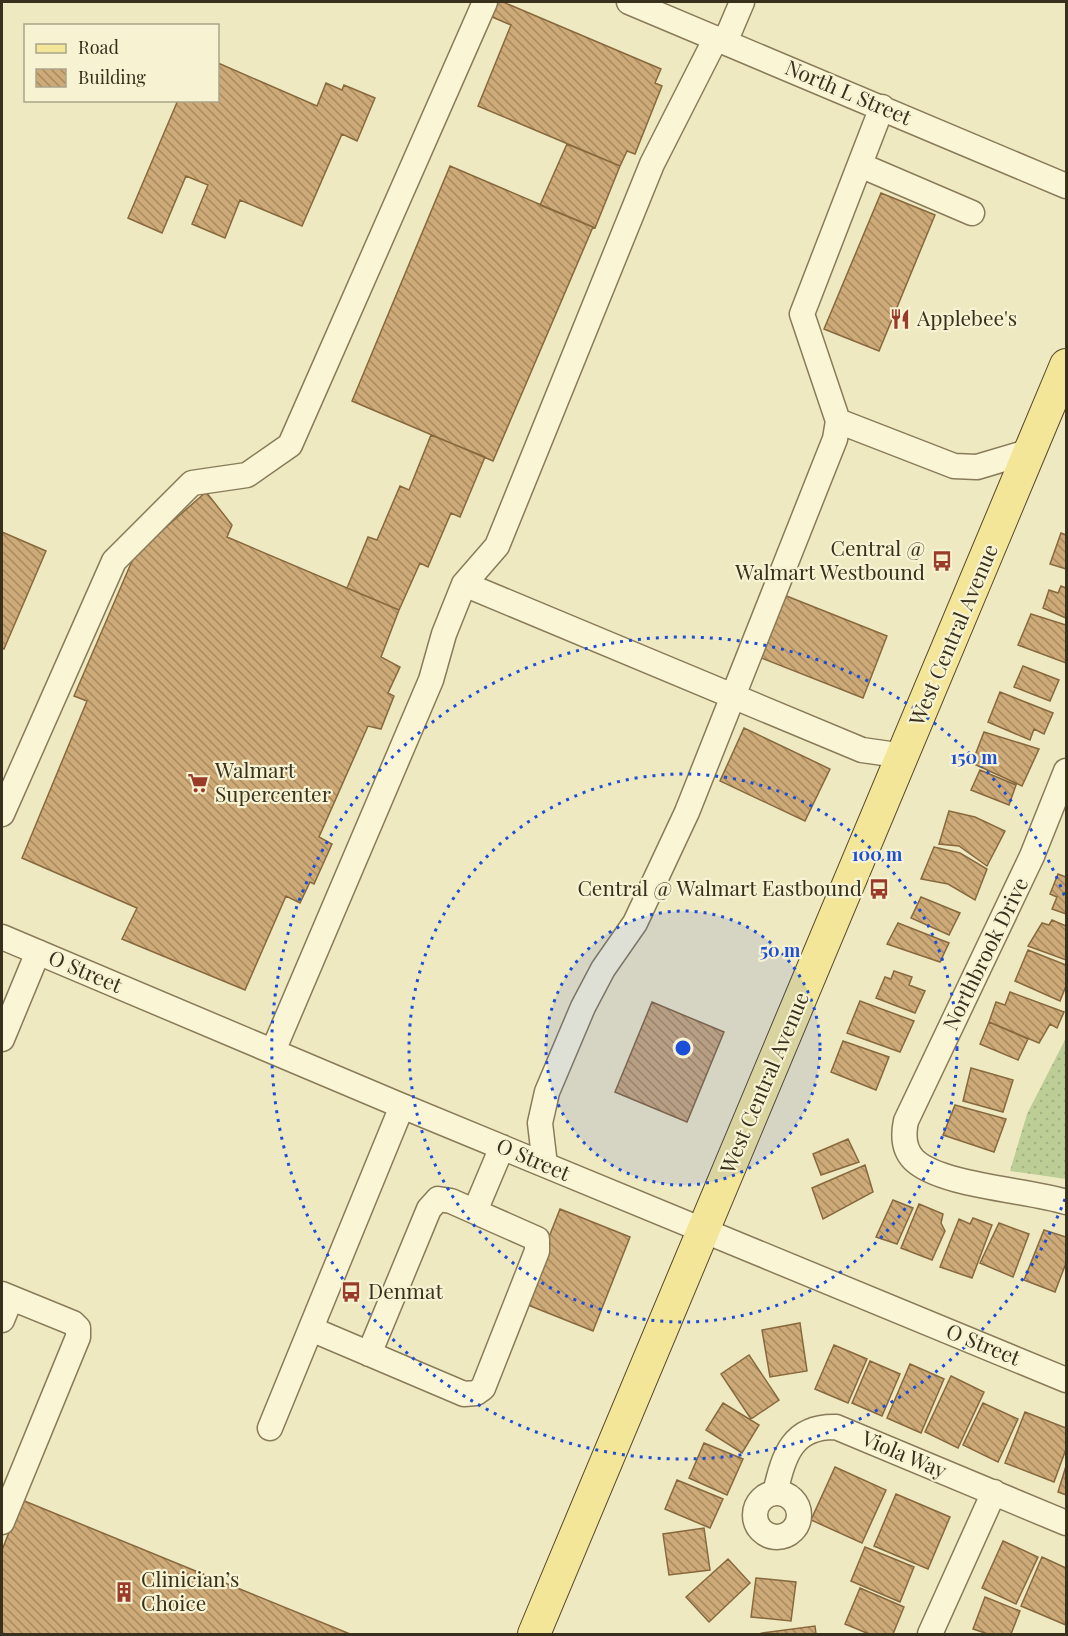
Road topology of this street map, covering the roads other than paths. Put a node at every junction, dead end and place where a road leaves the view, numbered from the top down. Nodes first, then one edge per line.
1 (485, 2) edge
2 (629, 2) edge
3 (742, 2) edge
4 (720, 40) junction
5 (882, 107) junction
6 (860, 165) junction
7 (1066, 186) edge
8 (972, 213) dead end
9 (1066, 365) edge
10 (838, 421) junction
11 (1031, 451) junction
12 (464, 584) junction
13 (732, 698) junction
14 (904, 756) junction
15 (1066, 771) edge
16 (2, 814) edge
17 (2, 937) edge
18 (38, 952) junction
19 (2, 1039) edge
20 (273, 1051) junction
21 (402, 1106) junction
22 (501, 1147) junction
23 (545, 1165) junction
24 (1066, 1202) edge
25 (475, 1211) junction
26 (702, 1230) junction
27 (6, 1296) edge
28 (2, 1320) edge
29 (311, 1329) junction
30 (369, 1354) junction
31 (1066, 1380) edge
32 (270, 1428) dead end
33 (993, 1492) junction
34 (775, 1493) dead end
35 (2, 1522) edge
36 (1066, 1523) edge
37 (534, 1635) edge
38 (930, 1635) edge

1 - 16 street
2 - 4 street, North L Street
3 - 4 street
4 - 5 street, North L Street
4 - 12 street
5 - 6 street
5 - 7 street, North L Street
6 - 8 street
6 - 10 street
9 - 11 main road, West Central Avenue
10 - 11 street
10 - 13 street
11 - 14 main road, West Central Avenue
12 - 13 street
12 - 20 street
13 - 14 street
13 - 23 street
14 - 26 main road, West Central Avenue
15 - 24 street, Northbrook Drive
17 - 18 street, O Street
18 - 19 street
18 - 20 street, O Street
20 - 21 street, O Street
21 - 22 street, O Street
21 - 29 street
22 - 23 street, O Street
22 - 25 street
23 - 26 street, O Street
25 - 30 street
25 - 30 street
26 - 31 street, O Street
26 - 37 main road, West Central Avenue
27 - 28 street
27 - 35 street
29 - 30 street
29 - 32 street
33 - 34 street, Viola Way
33 - 36 street, Viola Way
33 - 38 street

